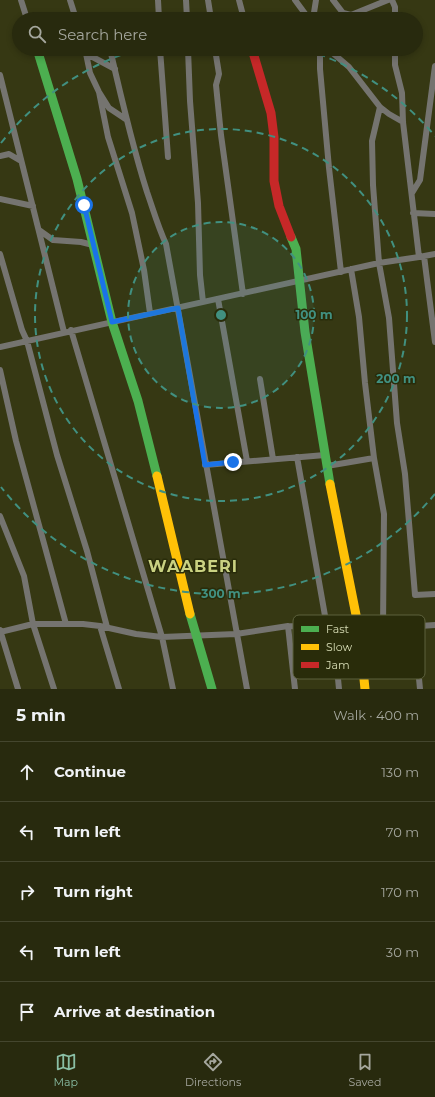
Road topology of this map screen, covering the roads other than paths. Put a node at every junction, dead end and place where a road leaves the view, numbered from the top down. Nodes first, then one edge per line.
1 (21, 0) edge
2 (70, 0) edge
3 (158, 0) edge
4 (186, 0) edge
5 (208, 0) edge
6 (239, 0) edge
7 (295, 0) edge
8 (316, 0) edge
9 (333, 0) edge
10 (388, 0) edge
11 (392, 0) edge
12 (25, 12) edge
13 (74, 12) edge
14 (159, 12) edge
15 (187, 12) edge
16 (210, 12) edge
17 (242, 12) edge
18 (304, 12) edge
19 (314, 12) edge
20 (342, 12) edge
21 (358, 12) edge
22 (394, 12) edge
23 (38, 56) edge
24 (87, 56) edge
25 (94, 56) edge
26 (112, 56) edge
27 (161, 56) edge
28 (188, 56) edge
29 (216, 56) edge
30 (254, 56) edge
31 (320, 56) edge
32 (336, 56) edge
33 (395, 56) edge
34 (435, 66) edge
35 (115, 69) junction
36 (0, 75) edge
37 (98, 92) junction
38 (7, 105) junction
39 (380, 106) junction
40 (0, 107) edge
41 (127, 120) junction
42 (403, 122) junction
43 (0, 156) edge
44 (168, 157) dead end
45 (21, 161) junction
46 (412, 193) junction
47 (0, 199) edge
48 (33, 206) junction
49 (414, 213) junction
50 (435, 214) edge
51 (39, 230) junction
52 (93, 245) junction
53 (0, 254) edge
54 (435, 254) edge
55 (422, 257) junction
56 (379, 263) junction
57 (351, 269) junction
58 (341, 272) junction
59 (299, 282) junction
60 (243, 294) junction
61 (218, 299) junction
62 (203, 302) junction
63 (178, 308) junction
64 (150, 313) junction
65 (112, 322) junction
66 (68, 331) junction
67 (27, 340) junction
68 (435, 342) edge
69 (0, 347) edge
70 (0, 370) edge
71 (260, 379) dead end
72 (325, 455) junction
73 (297, 457) junction
74 (374, 458) junction
75 (273, 459) junction
76 (247, 461) junction
77 (205, 465) junction
78 (327, 466) junction
79 (0, 516) edge
80 (435, 594) edge
81 (328, 615) edge
82 (356, 615) edge
83 (383, 615) edge
84 (33, 624) junction
85 (66, 624) junction
86 (425, 625) edge
87 (435, 625) edge
88 (103, 626) junction
89 (288, 626) junction
90 (293, 626) edge
91 (0, 631) edge
92 (236, 634) junction
93 (196, 636) junction
94 (162, 637) junction
95 (293, 671) edge
96 (294, 679) edge
97 (338, 679) edge
98 (364, 679) edge
99 (419, 679) edge
100 (18, 689) edge
101 (54, 689) edge
102 (119, 689) edge
103 (173, 689) edge
104 (212, 689) edge
105 (247, 689) edge
106 (295, 689) edge
107 (339, 689) edge
108 (365, 689) edge
109 (420, 689) edge

1 - 12 street
2 - 13 street
3 - 14 street
4 - 15 street
5 - 16 street
6 - 17 street
7 - 18 street
8 - 19 street
9 - 20 street
10 - 21 street
11 - 22 street
23 - 52 street
24 - 37 street
25 - 35 street
26 - 35 street
27 - 44 street
28 - 62 street
29 - 60 street
30 - 59 street
31 - 58 street
32 - 39 street
33 - 42 street
34 - 46 street
35 - 41 street
36 - 38 street
37 - 41 street
37 - 64 street
38 - 40 street
38 - 45 street
39 - 42 street
39 - 56 street
41 - 63 street
42 - 46 street
43 - 45 street
45 - 48 street
46 - 49 street
47 - 48 street
48 - 51 street
49 - 50 street
49 - 55 street
51 - 52 street
51 - 66 street
52 - 65 street
53 - 67 street
54 - 55 street
55 - 56 street
55 - 68 street
56 - 57 street
56 - 80 street
57 - 58 street
57 - 74 street
58 - 59 street
59 - 60 street
59 - 72 street
60 - 61 street
61 - 62 street
61 - 76 street
62 - 63 street
63 - 64 street
63 - 77 street
64 - 65 street
65 - 66 street
65 - 93 street
66 - 67 street
66 - 94 street
67 - 69 street
67 - 88 street
70 - 85 street
71 - 75 street
72 - 73 street
72 - 78 street
73 - 75 street
73 - 81 street
74 - 78 street
74 - 83 street
75 - 76 street
76 - 77 street
77 - 92 street
78 - 82 street
79 - 84 street
84 - 85 street
84 - 91 street
84 - 101 street
85 - 88 street
86 - 87 street
88 - 94 street
88 - 102 street
89 - 90 street
89 - 92 street
89 - 95 street
91 - 100 street
92 - 93 street
92 - 105 street
93 - 94 street
93 - 104 street
94 - 103 street
96 - 106 street
97 - 107 street
98 - 108 street
99 - 109 street

